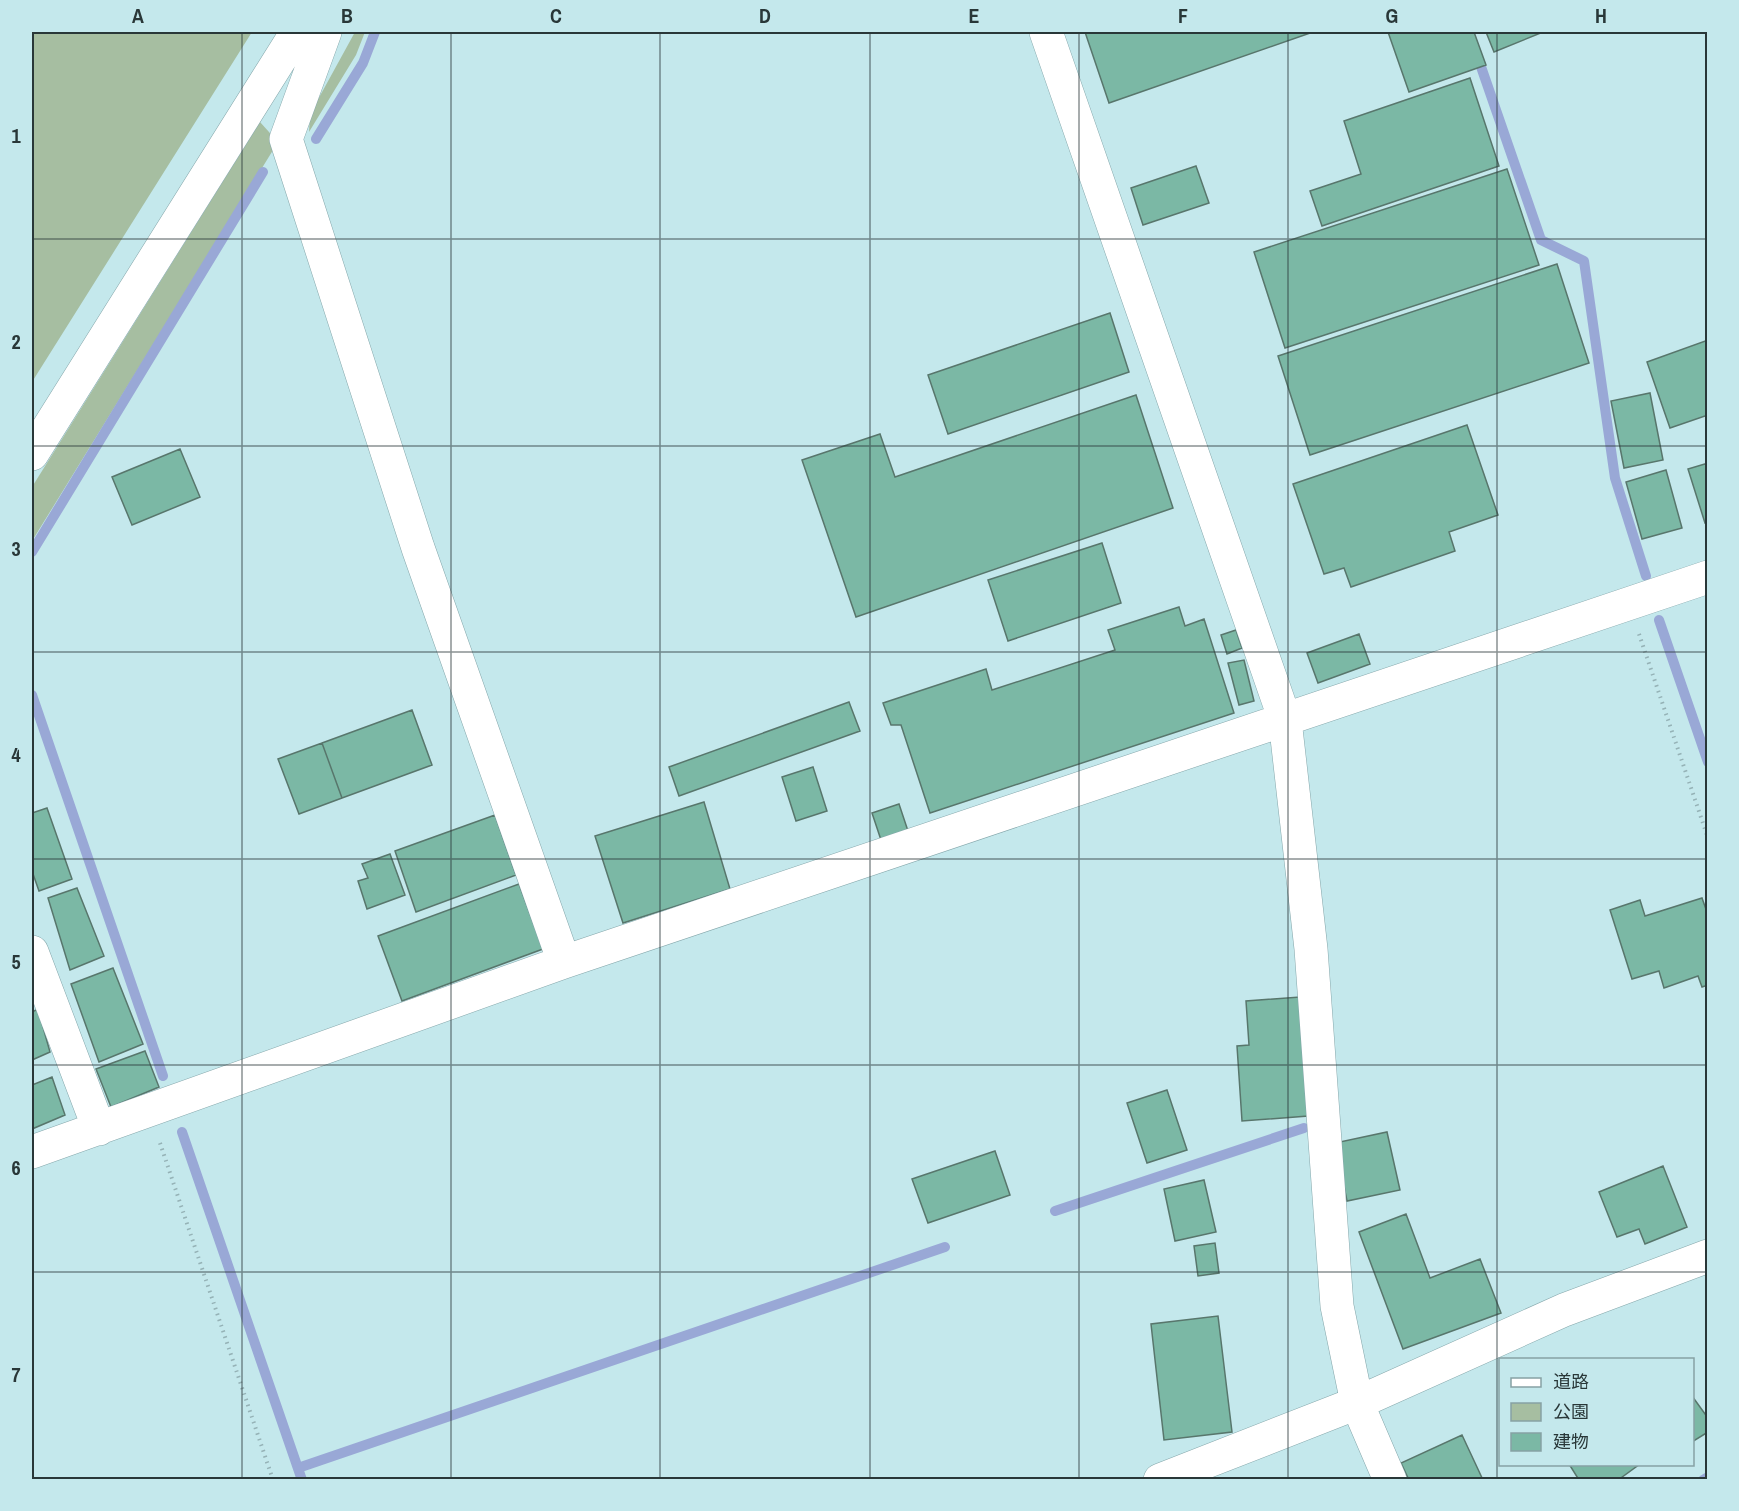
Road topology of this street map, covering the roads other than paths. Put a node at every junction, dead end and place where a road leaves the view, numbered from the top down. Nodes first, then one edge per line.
1 (297, 32) edge
2 (325, 32) edge
3 (1046, 32) edge
4 (32, 454) edge
5 (1707, 577) edge
6 (1285, 720) junction
7 (32, 952) edge
8 (564, 962) junction
9 (99, 1129) junction
10 (32, 1152) edge
11 (1707, 1256) edge
12 (1357, 1403) junction
13 (1160, 1479) edge
14 (1390, 1479) edge

1 - 4 street
2 - 8 street
3 - 6 street
5 - 6 street
6 - 8 street
6 - 12 street
7 - 9 street
8 - 9 street
9 - 10 street
11 - 12 street
12 - 13 street
12 - 14 street

